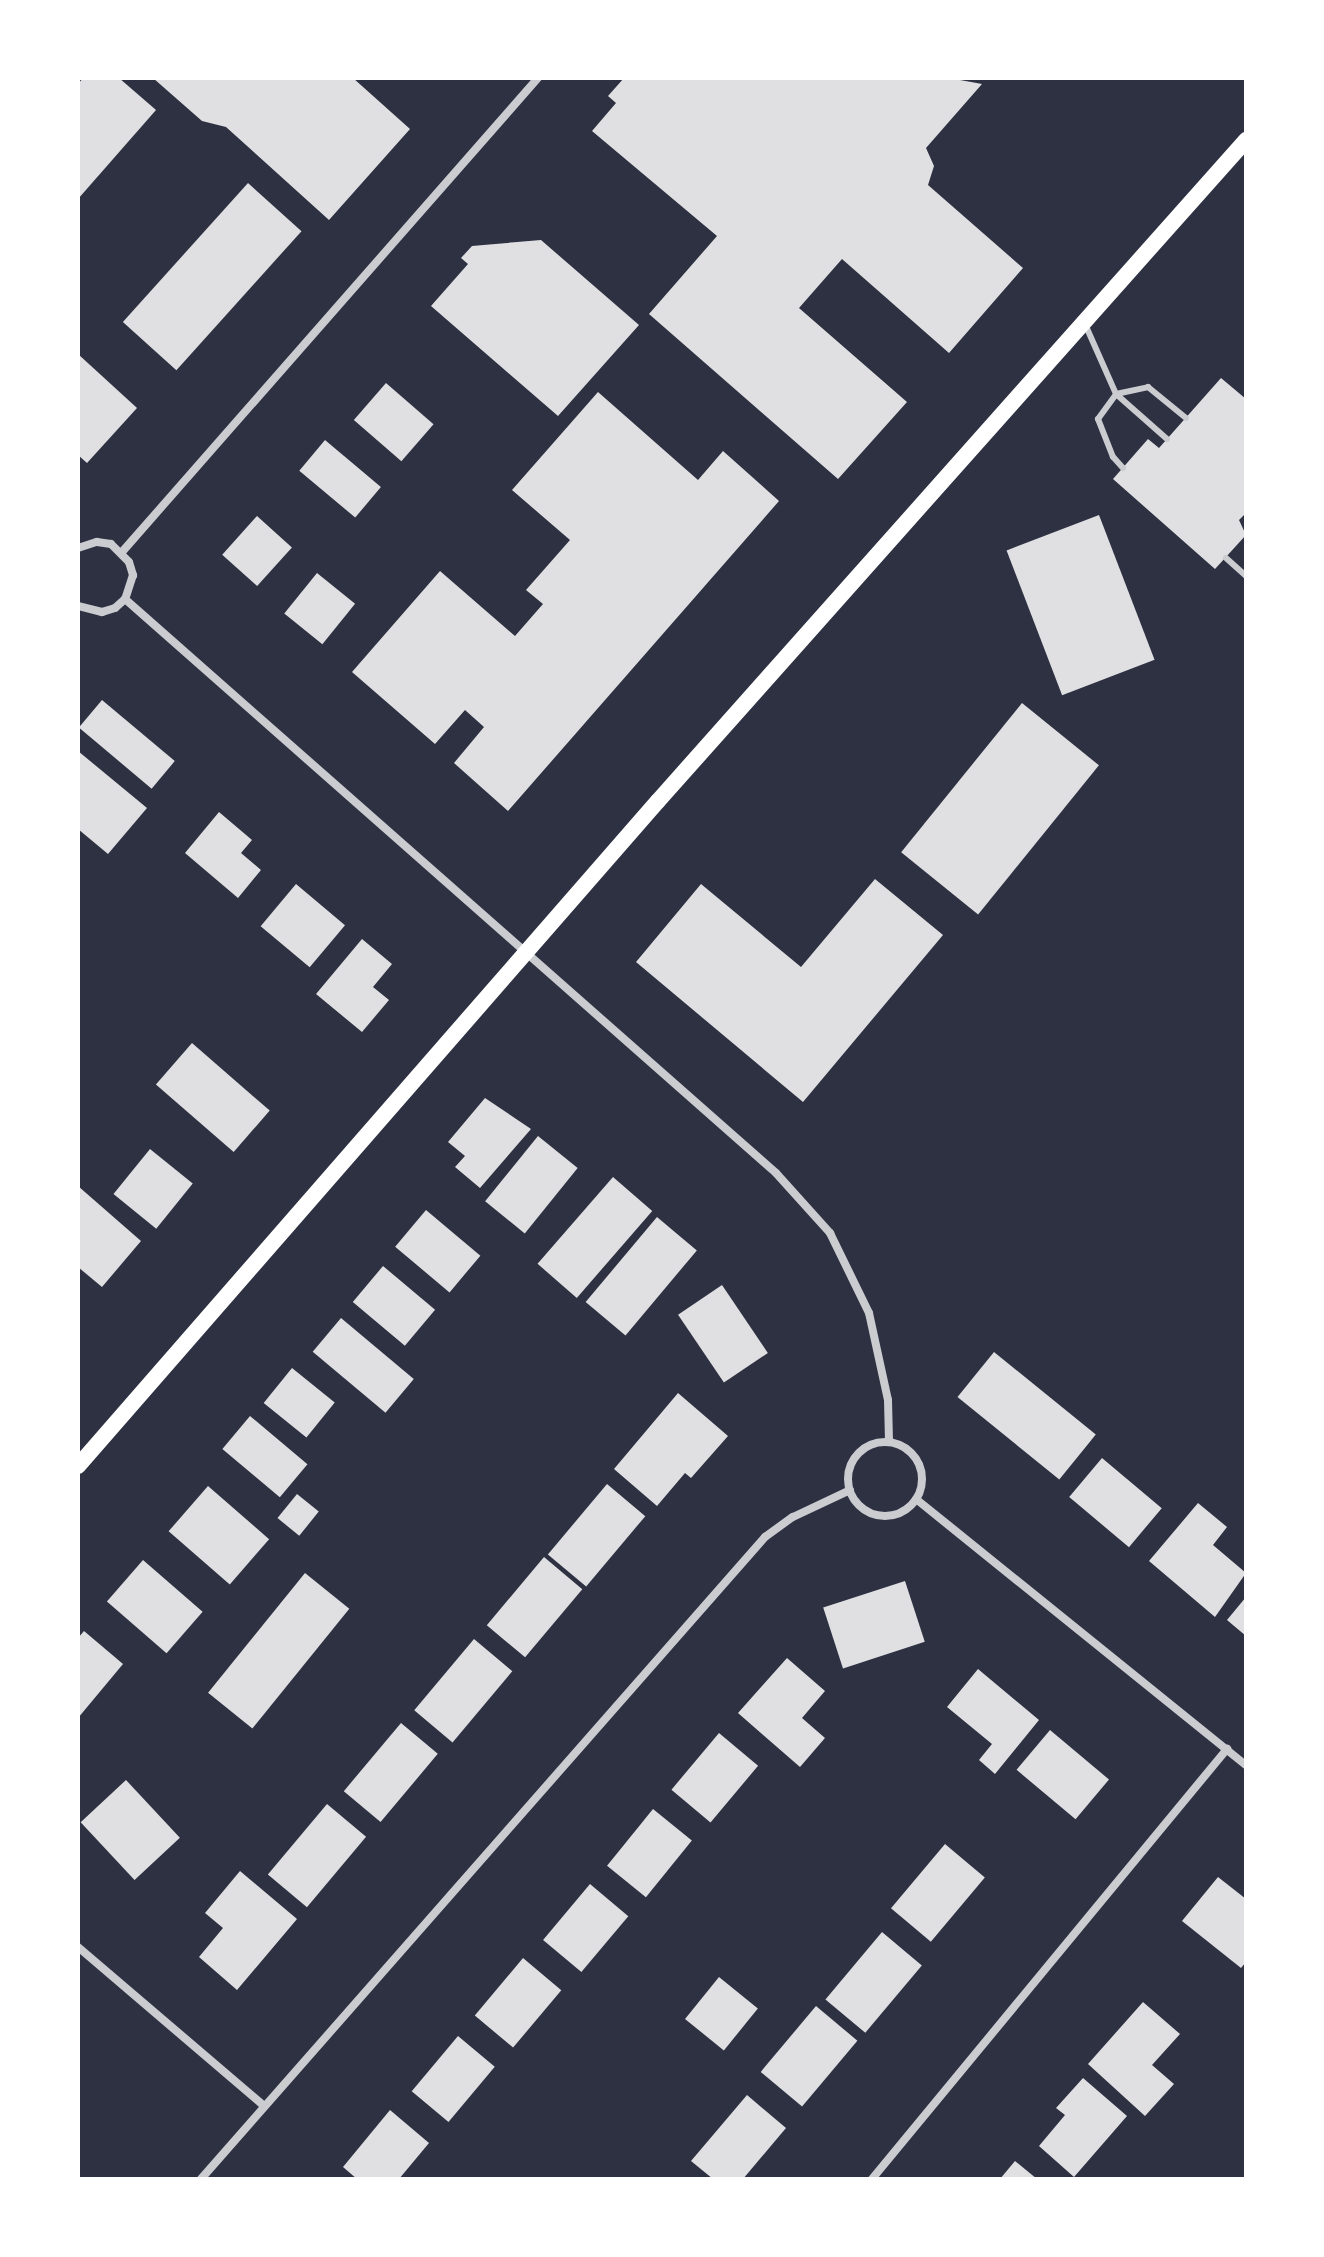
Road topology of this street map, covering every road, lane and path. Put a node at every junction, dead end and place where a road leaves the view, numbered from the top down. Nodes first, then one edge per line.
1 (538, 78) edge
2 (1246, 140) edge
3 (1085, 322) junction
4 (1116, 394) junction
5 (1186, 418) dead end
6 (1167, 439) dead end
7 (1123, 468) dead end
8 (78, 548) edge
9 (122, 552) junction
10 (1226, 558) dead end
11 (1246, 576) edge
12 (125, 599) junction
13 (78, 606) edge
14 (528, 954) junction
15 (889, 1442) junction
16 (78, 1466) edge
17 (850, 1490) junction
18 (916, 1499) junction
19 (1227, 1749) junction
20 (1246, 1765) edge
21 (78, 1947) edge
22 (264, 2106) junction
23 (201, 2179) edge
24 (872, 2179) edge

1 - 9 street
2 - 3 main road
3 - 4 lane
3 - 14 main road
4 - 5 lane
4 - 6 lane
4 - 7 lane
8 - 9 street
9 - 12 street
10 - 11 lane
12 - 13 street
12 - 14 street
14 - 15 street
14 - 16 main road
15 - 17 street
15 - 18 street
17 - 18 street
17 - 22 street
18 - 19 street
19 - 20 street
19 - 24 street
21 - 22 street
22 - 23 street

